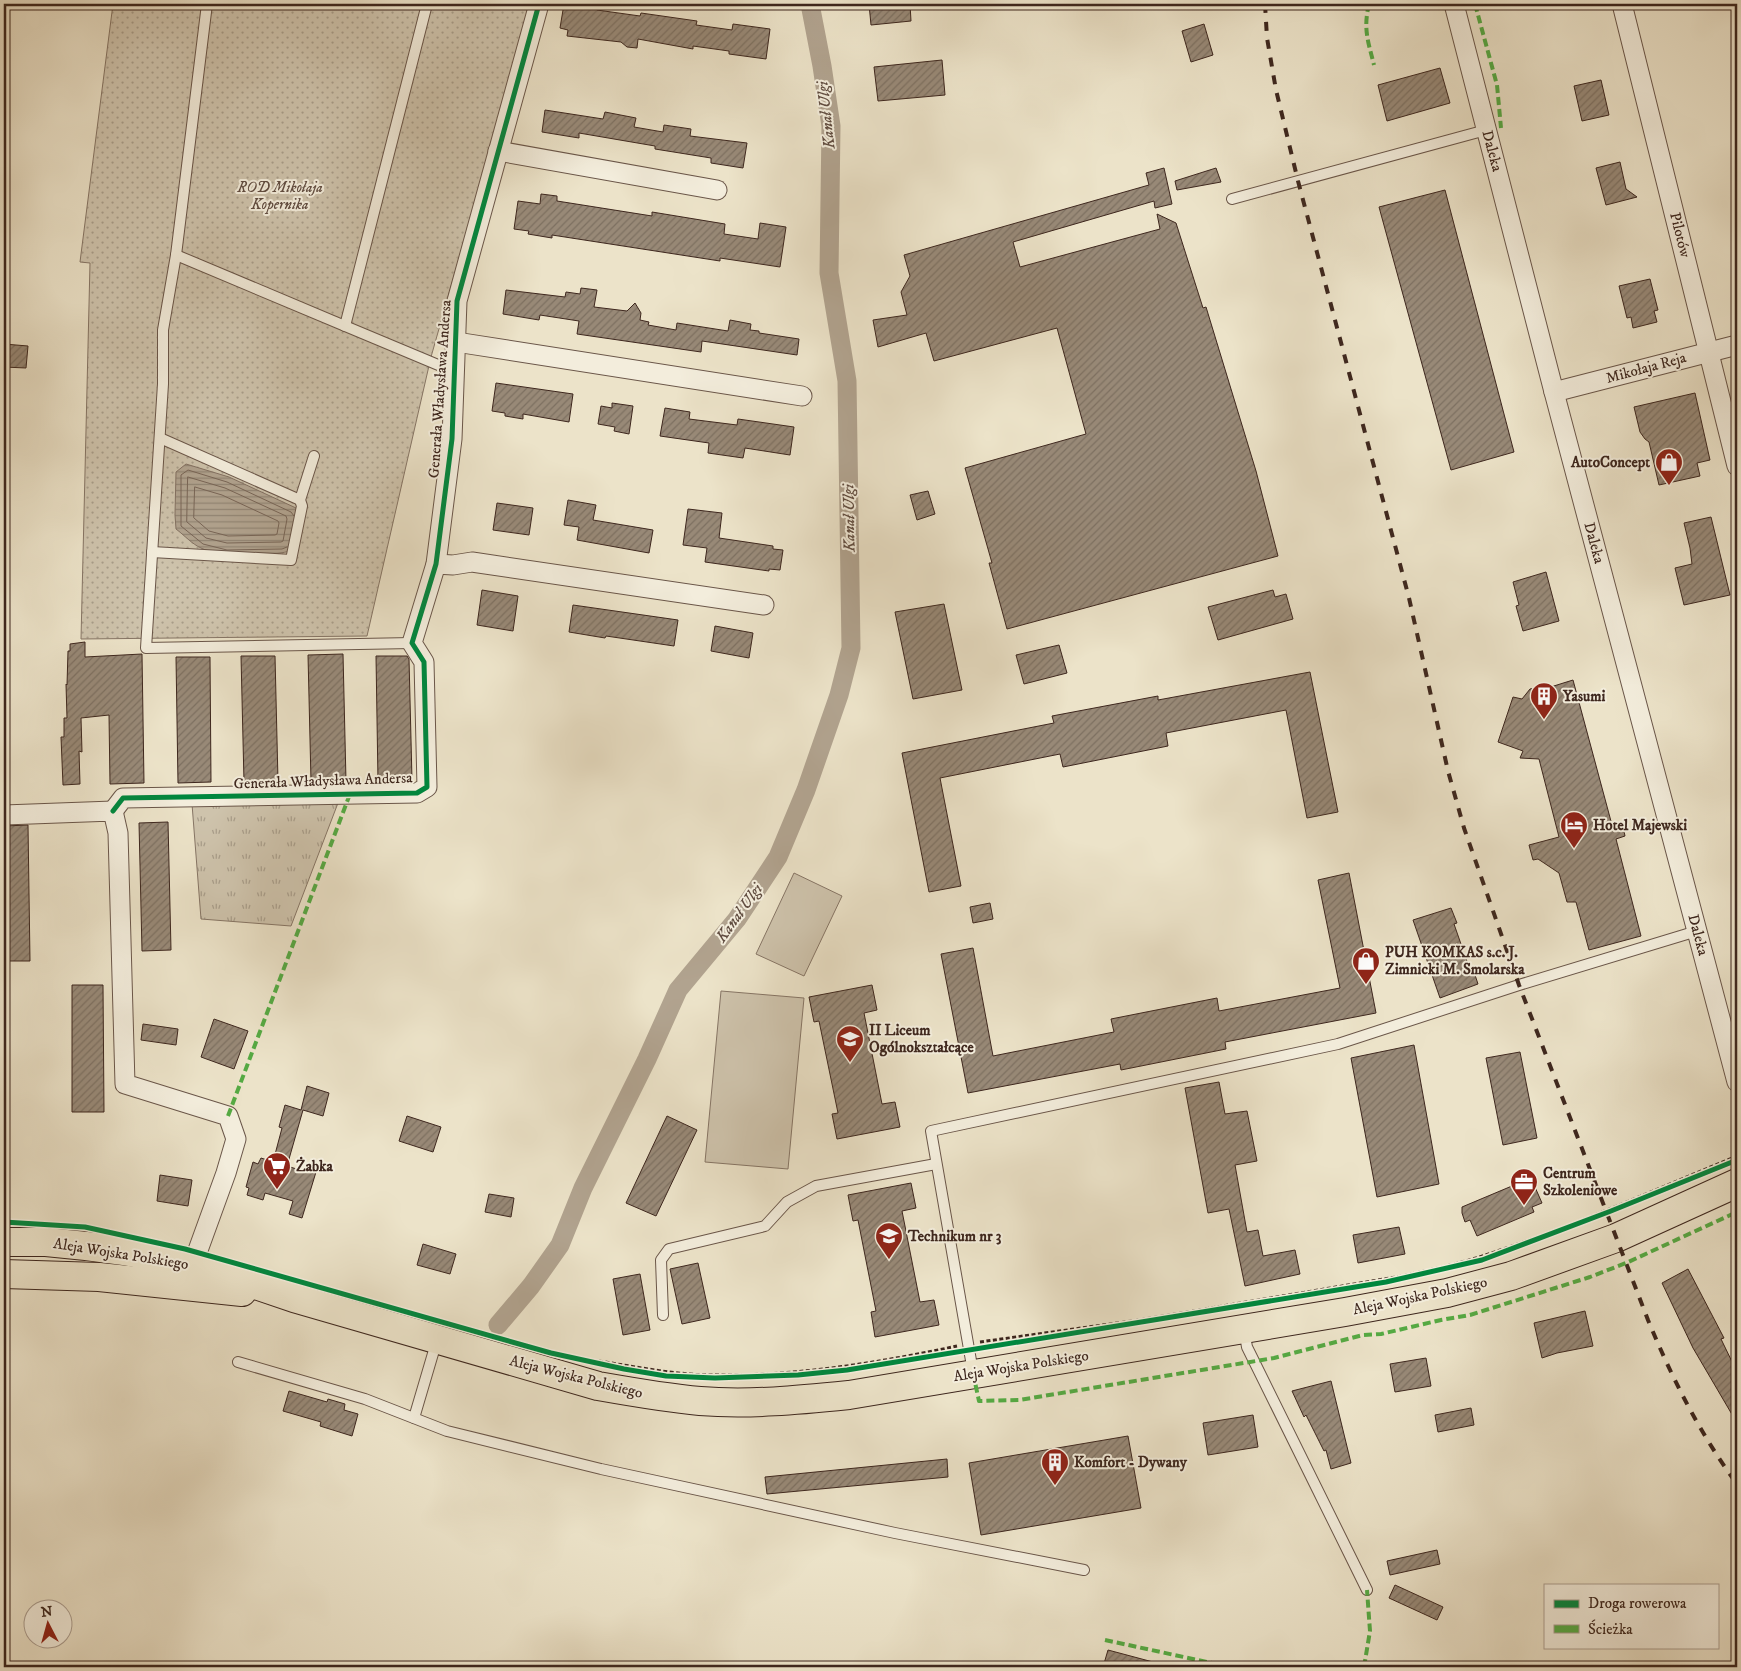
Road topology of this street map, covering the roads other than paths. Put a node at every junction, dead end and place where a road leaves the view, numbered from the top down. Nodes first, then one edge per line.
1 (207, 4) edge
2 (427, 4) edge
3 (539, 4) edge
4 (1454, 4) edge
5 (1622, 4) edge
6 (1486, 130) junction
7 (498, 151) junction
8 (717, 190) dead end
9 (1232, 199) dead end
10 (176, 255) junction
11 (345, 326) junction
12 (456, 342) junction
13 (1737, 345) edge
14 (1710, 352) junction
15 (455, 372) junction
16 (1554, 392) junction
17 (802, 396) dead end
18 (160, 438) junction
19 (314, 456) dead end
20 (1737, 466) edge
21 (300, 500) junction
22 (152, 552) junction
23 (436, 564) junction
24 (764, 605) dead end
25 (412, 643) junction
26 (113, 811) junction
27 (4, 815) edge
28 (1697, 931) junction
29 (1737, 1082) edge
30 (936, 1164) junction
31 (1737, 1183) edge
32 (4, 1242) edge
33 (193, 1264) junction
34 (4, 1274) edge
35 (294, 1298) junction
36 (663, 1315) dead end
37 (1244, 1329) junction
38 (437, 1340) junction
39 (970, 1356) junction
40 (238, 1362) dead end
41 (414, 1418) junction
42 (1084, 1570) dead end
43 (1367, 1590) dead end

1 - 10 lane
2 - 11 lane
3 - 7 street, Generała Władysława Andersa
4 - 6 street, Daleka
5 - 14 street, Pilotów
6 - 9 lane
6 - 16 street, Daleka
7 - 8 street
7 - 12 street, Generała Władysława Andersa
10 - 11 lane
10 - 18 lane
11 - 15 lane
12 - 15 street, Generała Władysława Andersa
12 - 17 street, Generała Władysława Andersa
13 - 14 street, Mikołaja Reja
14 - 16 street, Mikołaja Reja
14 - 20 street, Pilotów
15 - 23 street, Generała Władysława Andersa
16 - 28 street, Daleka
18 - 21 lane
18 - 22 lane
19 - 21 lane
21 - 22 lane
22 - 25 lane
23 - 24 street
23 - 25 street, Generała Władysława Andersa
25 - 26 street, Generała Władysława Andersa
26 - 27 street
26 - 33 street
28 - 29 street, Daleka
28 - 30 lane
30 - 36 lane
30 - 39 lane
31 - 37 main road, Aleja Wojska Polskiego
32 - 33 main road, Aleja Wojska Polskiego
33 - 35 main road, Aleja Wojska Polskiego
34 - 35 main road, Aleja Wojska Polskiego
35 - 38 main road, Aleja Wojska Polskiego
37 - 39 main road, Aleja Wojska Polskiego
37 - 43 lane
38 - 39 main road, Aleja Wojska Polskiego
38 - 41 lane
40 - 41 lane
41 - 42 lane

